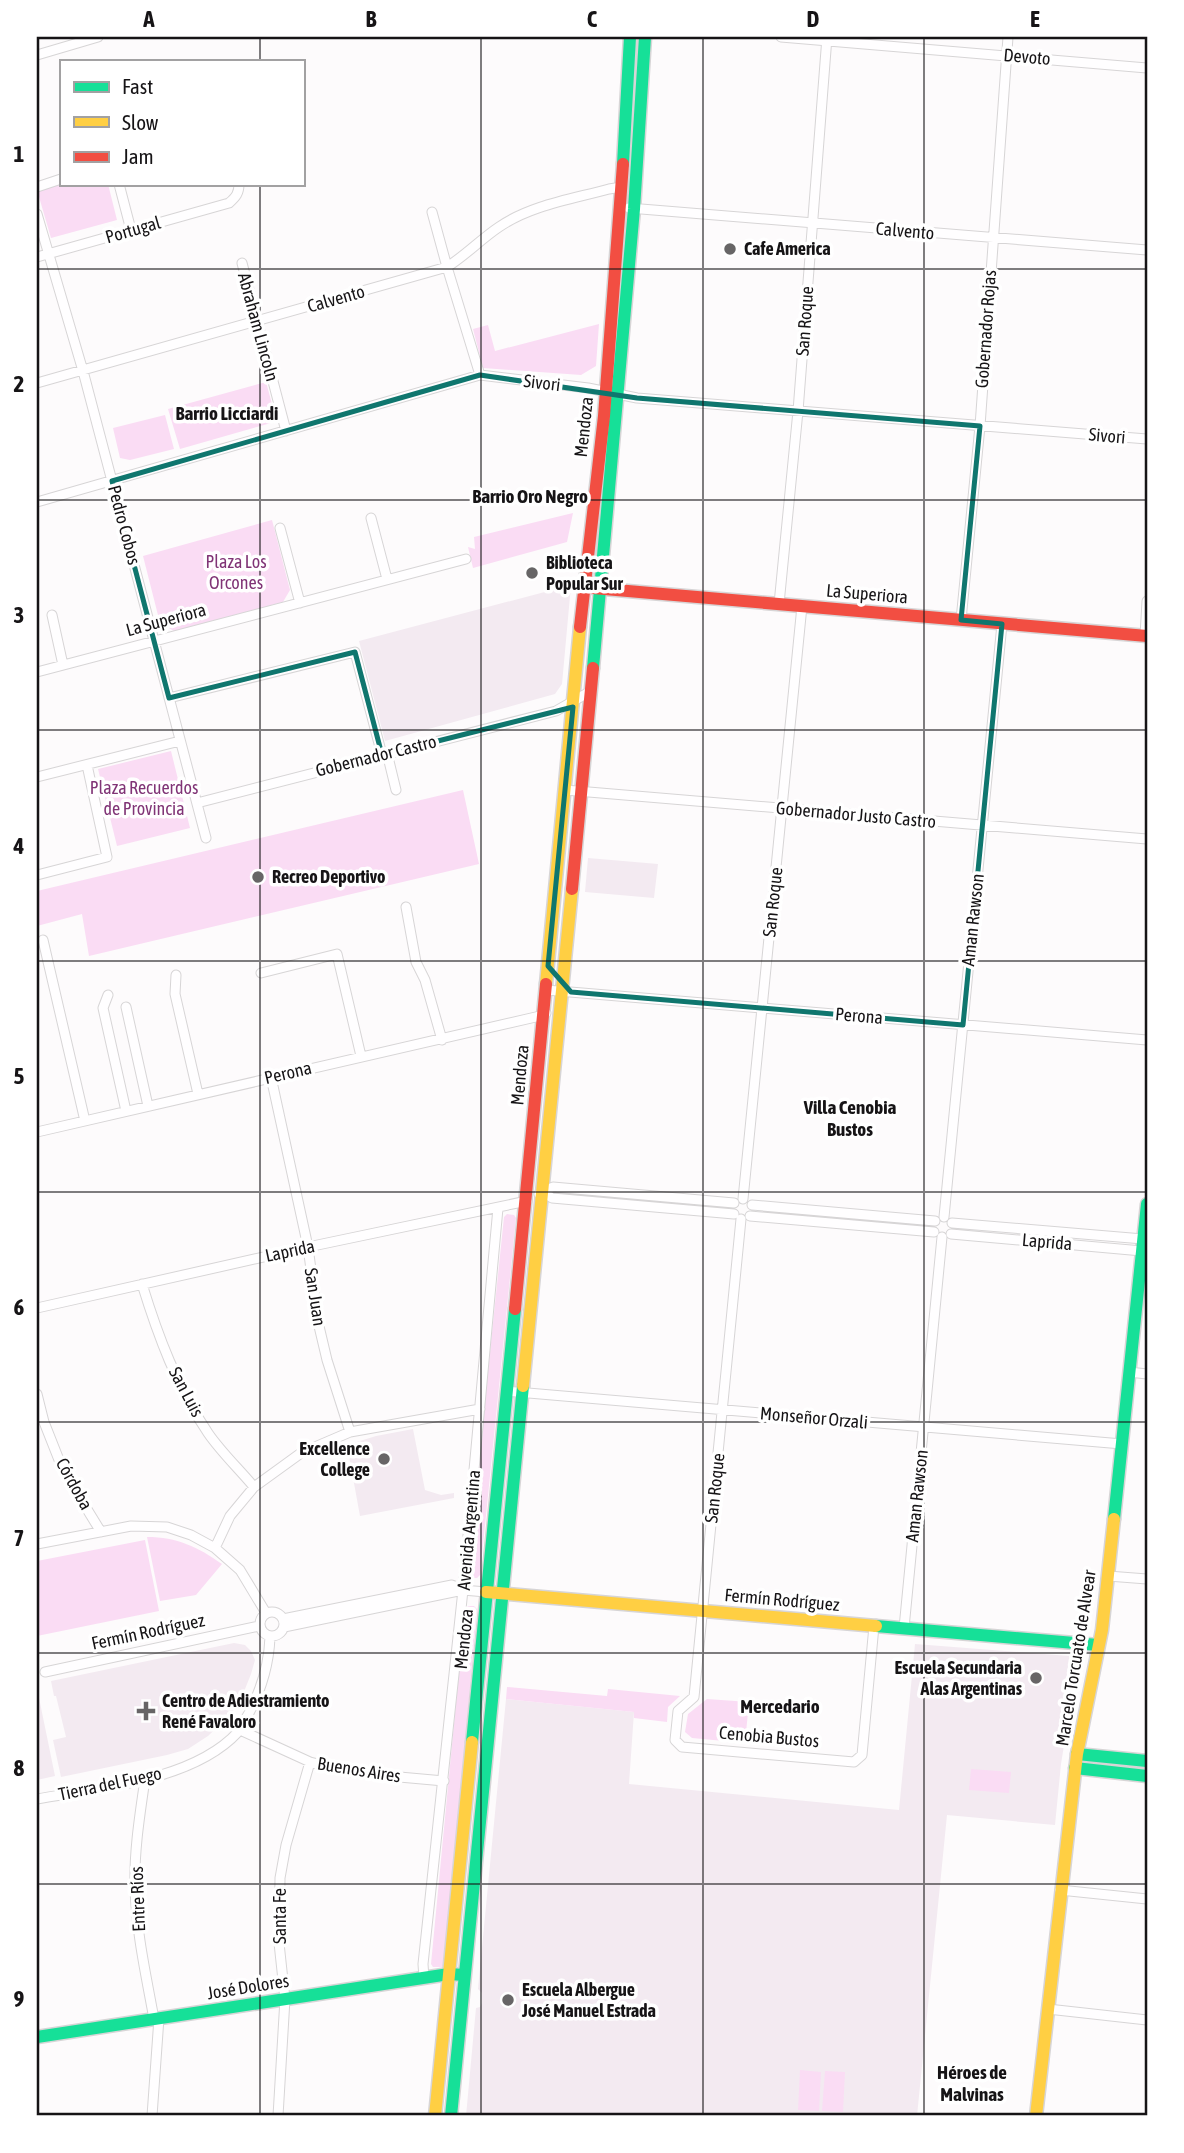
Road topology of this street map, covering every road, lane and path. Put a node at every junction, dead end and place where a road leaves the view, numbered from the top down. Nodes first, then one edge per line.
1 (98, 37) edge
2 (630, 37) edge
3 (645, 37) edge
4 (781, 37) edge
5 (1008, 37) edge
6 (826, 39) edge
7 (37, 55) edge
8 (1007, 56) junction
9 (1147, 68) edge
10 (60, 179) edge
11 (120, 186) edge
12 (239, 186) edge
13 (37, 187) edge
14 (622, 187) junction
15 (620, 208) junction
16 (634, 209) junction
17 (432, 212) dead end
18 (37, 214) edge
19 (811, 223) junction
20 (131, 230) junction
21 (993, 239) junction
22 (1147, 250) edge
23 (48, 254) junction
24 (37, 257) edge
25 (242, 263) dead end
26 (447, 267) junction
27 (257, 321) junction
28 (83, 371) junction
29 (480, 375) junction
30 (37, 383) edge
31 (612, 393) junction
32 (799, 411) junction
33 (980, 426) junction
34 (286, 431) junction
35 (1147, 439) edge
36 (112, 481) junction
37 (37, 502) edge
38 (371, 517) dead end
39 (279, 528) dead end
40 (466, 559) dead end
41 (387, 579) junction
42 (585, 587) junction
43 (601, 589) junction
44 (1147, 601) edge
45 (300, 603) junction
46 (779, 604) junction
47 (802, 606) junction
48 (52, 615) dead end
49 (961, 620) junction
50 (1002, 624) junction
51 (1146, 636) edge
52 (154, 641) junction
53 (63, 665) junction
54 (37, 672) edge
55 (591, 691) junction
56 (169, 698) junction
57 (574, 701) junction
58 (556, 711) junction
59 (572, 721) junction
60 (587, 731) junction
61 (180, 741) junction
62 (384, 754) junction
63 (87, 765) junction
64 (37, 777) edge
65 (396, 790) dead end
66 (565, 790) junction
67 (581, 791) junction
68 (197, 803) junction
69 (782, 808) junction
70 (982, 825) junction
71 (206, 838) dead end
72 (1147, 839) edge
73 (37, 875) edge
74 (406, 907) dead end
75 (43, 940) dead end
76 (548, 966) junction
77 (261, 973) dead end
78 (176, 975) dead end
79 (546, 990) junction
80 (564, 993) junction
81 (108, 995) dead end
82 (126, 1007) dead end
83 (762, 1008) junction
84 (542, 1017) junction
85 (963, 1025) junction
86 (558, 1037) junction
87 (442, 1040) junction
88 (1147, 1040) edge
89 (361, 1056) junction
90 (271, 1077) junction
91 (198, 1094) junction
92 (148, 1106) junction
93 (126, 1111) junction
94 (85, 1121) junction
95 (37, 1132) edge
96 (543, 1192) junction
97 (743, 1199) junction
98 (525, 1202) junction
99 (734, 1203) junction
100 (752, 1205) junction
101 (1147, 1205) edge
102 (498, 1208) junction
103 (742, 1216) junction
104 (944, 1220) junction
105 (942, 1234) junction
106 (1143, 1245) junction
107 (308, 1247) junction
108 (142, 1284) junction
109 (37, 1308) edge
110 (1129, 1372) junction
111 (1147, 1374) edge
112 (506, 1391) junction
113 (522, 1392) junction
114 (37, 1394) edge
115 (480, 1409) junction
116 (722, 1410) junction
117 (923, 1427) junction
118 (350, 1432) junction
119 (1122, 1444) junction
120 (254, 1487) junction
121 (101, 1532) junction
122 (37, 1544) edge
123 (215, 1548) junction
124 (1108, 1576) junction
125 (1147, 1579) edge
126 (463, 1590) junction
127 (486, 1592) junction
128 (502, 1593) junction
129 (702, 1611) junction
130 (267, 1613) junction
131 (283, 1623) junction
132 (259, 1626) junction
133 (874, 1626) junction
134 (904, 1628) junction
135 (270, 1637) junction
136 (1098, 1645) junction
137 (45, 1672) dead end
138 (240, 1731) junction
139 (682, 1747) joint
140 (1077, 1754) junction
141 (1147, 1761) edge
142 (310, 1762) junction
143 (1076, 1768) junction
144 (1147, 1776) edge
145 (145, 1779) junction
146 (444, 1781) junction
147 (37, 1799) edge
148 (1060, 1890) junction
149 (1147, 1899) edge
150 (449, 1974) junction
151 (464, 1975) junction
152 (424, 1978) junction
153 (285, 1999) junction
154 (1048, 2010) junction
155 (156, 2019) junction
156 (1147, 2020) edge
157 (37, 2037) edge
158 (152, 2116) edge
159 (278, 2116) edge
160 (435, 2116) edge
161 (451, 2116) edge
162 (1036, 2116) edge

1 - 7 street
2 - 14 main road, Mendoza
3 - 16 main road, Mendoza
4 - 6 street, Devoto
5 - 8 street, Gobernador Rojas
6 - 8 street, Devoto
6 - 19 street, San Roque
8 - 9 street, Devoto
8 - 21 street, Gobernador Rojas
10 - 13 street
11 - 20 street
12 - 20 street, Portugal
14 - 15 main road, Mendoza
14 - 26 street, Calvento
15 - 16 street, Calvento
15 - 31 main road, Mendoza
16 - 19 street, Calvento
16 - 31 main road, Mendoza
17 - 26 street
18 - 23 street, Pedro Cobos
19 - 21 street, Calvento
19 - 32 street, San Roque
20 - 23 street, Portugal
21 - 22 street, Calvento
21 - 33 street, Gobernador Rojas
23 - 24 street, Portugal
23 - 28 street, Pedro Cobos
25 - 27 street, Abraham Lincoln
26 - 27 street, Calvento
26 - 29 street
27 - 28 street, Calvento
27 - 34 street, Abraham Lincoln
28 - 30 street, Calvento
28 - 36 street, Pedro Cobos
29 - 31 street, Sivori
29 - 34 street, Sivori
31 - 32 street, Sivori
31 - 42 main road, Mendoza
31 - 43 main road, Mendoza
32 - 33 street, Sivori
32 - 46 street, San Roque
33 - 35 street, Sivori
33 - 49 street, Gobernador Rojas
34 - 36 street, Sivori
36 - 37 street, Sivori
36 - 52 street, Pedro Cobos
38 - 41 street
39 - 45 street
40 - 41 street, La Superiora
41 - 45 street, La Superiora
42 - 43 main road, La Superiora
42 - 57 main road, Mendoza
43 - 46 main road, La Superiora
43 - 55 main road, Mendoza
44 - 51 street
45 - 52 street, La Superiora
46 - 47 main road, La Superiora
47 - 49 main road, La Superiora
47 - 69 street, San Roque
48 - 53 street
49 - 50 main road, La Superiora
50 - 51 main road, La Superiora
50 - 70 street, Aman Rawson
52 - 53 street, La Superiora
52 - 56 street, Pedro Cobos
53 - 54 street, La Superiora
55 - 57 street, Gobernador Castro
55 - 60 main road, Mendoza
56 - 61 street, Pedro Cobos
56 - 62 street
57 - 58 street, Gobernador Castro
57 - 59 main road, Mendoza
58 - 59 street
58 - 62 street, Gobernador Castro
59 - 60 street
59 - 66 main road, Mendoza
60 - 67 main road, Mendoza
61 - 63 street
61 - 68 street, Pedro Cobos
62 - 65 street
62 - 68 street, Gobernador Castro
63 - 64 street
63 - 73 street
66 - 67 street, Gobernador Justo Castro
66 - 76 main road, Mendoza
67 - 69 street, Gobernador Justo Castro
67 - 80 main road, Mendoza
68 - 71 street, Pedro Cobos
69 - 70 street, Gobernador Justo Castro
69 - 83 street, San Roque
70 - 72 street, Gobernador Justo Castro
70 - 85 street, Aman Rawson
74 - 87 street
75 - 94 street
76 - 79 main road, Mendoza
76 - 80 street
77 - 89 street
78 - 91 street
79 - 80 street, Perona
79 - 84 main road, Mendoza
80 - 83 street, Perona
80 - 84 street, Perona
80 - 86 main road, Mendoza
81 - 93 street
82 - 92 street
83 - 85 street, Perona
83 - 97 street, San Roque
84 - 86 street
84 - 87 street, Perona
84 - 98 main road, Mendoza
85 - 88 street, Perona
85 - 104 street, Aman Rawson
86 - 96 main road, Mendoza
87 - 89 street, Perona
89 - 90 street, Perona
90 - 91 street, Perona
90 - 107 street, San Juan
91 - 92 street, Perona
92 - 93 street, Perona
93 - 94 street, Perona
94 - 95 street, Perona
96 - 98 street, Laprida
96 - 99 street, Laprida
96 - 103 street, Laprida
96 - 113 main road, Mendoza
97 - 99 street
97 - 100 street
98 - 102 street, Laprida
98 - 112 main road, Mendoza
99 - 103 street
100 - 103 street
100 - 104 street, Laprida
101 - 106 main road, Marcelo Torcuato de Alvear
102 - 107 street, Laprida
102 - 115 street, Avenida Argentina
103 - 105 street, Laprida
103 - 116 street, San Roque
104 - 105 street
104 - 105 street
104 - 106 street, Laprida
105 - 106 street, Laprida
105 - 117 street, Aman Rawson
106 - 110 main road, Marcelo Torcuato de Alvear
107 - 108 street, Laprida
107 - 118 street, San Juan
108 - 109 street, Laprida
108 - 120 street, San Luis
110 - 111 street
110 - 119 main road, Marcelo Torcuato de Alvear
112 - 113 street, Monseñor Orzali
112 - 127 main road, Mendoza
113 - 116 street, Monseñor Orzali
113 - 128 main road, Mendoza
114 - 121 street, Córdoba
115 - 118 street
115 - 126 street, Avenida Argentina
116 - 117 street, Monseñor Orzali
116 - 129 street, San Roque
117 - 119 street, Monseñor Orzali
117 - 134 street, Aman Rawson
118 - 120 street
119 - 124 main road, Marcelo Torcuato de Alvear
120 - 123 street
121 - 122 street
121 - 123 street
123 - 130 street
124 - 125 street
124 - 136 main road, Marcelo Torcuato de Alvear
126 - 127 street, Fermín Rodríguez
126 - 131 street, Fermín Rodríguez
126 - 146 street, Avenida Argentina
127 - 128 main road, Fermín Rodríguez
127 - 150 main road, Mendoza
128 - 129 main road, Fermín Rodríguez
128 - 151 main road, Mendoza
129 - 133 main road, Fermín Rodríguez
129 - 139 street, San Roque
130 - 131 street
130 - 132 street
131 - 135 street
132 - 135 street
132 - 137 street, Fermín Rodríguez
133 - 134 main road, Fermín Rodríguez
133 - 139 street, Cenobia Bustos
134 - 136 main road, Fermín Rodríguez
135 - 138 street, Tierra del Fuego
136 - 140 main road, Marcelo Torcuato de Alvear
138 - 142 street, Buenos Aires
138 - 145 street, Tierra del Fuego
140 - 141 main road
140 - 143 main road, Marcelo Torcuato de Alvear
142 - 146 street, Buenos Aires
142 - 153 street, Santa Fe
143 - 144 main road
143 - 148 main road, Marcelo Torcuato de Alvear
145 - 147 street, Tierra del Fuego
145 - 155 street, Entre Ríos
146 - 152 street, Avenida Argentina
148 - 149 street
148 - 154 main road, Marcelo Torcuato de Alvear
150 - 151 main road, José Dolores
150 - 152 main road, José Dolores
150 - 160 main road, Mendoza
151 - 161 main road, Mendoza
152 - 153 main road, José Dolores
153 - 155 main road, José Dolores
153 - 159 street, Santa Fe
154 - 156 street
154 - 162 main road, Marcelo Torcuato de Alvear
155 - 157 main road, José Dolores
155 - 158 street, Entre Ríos

